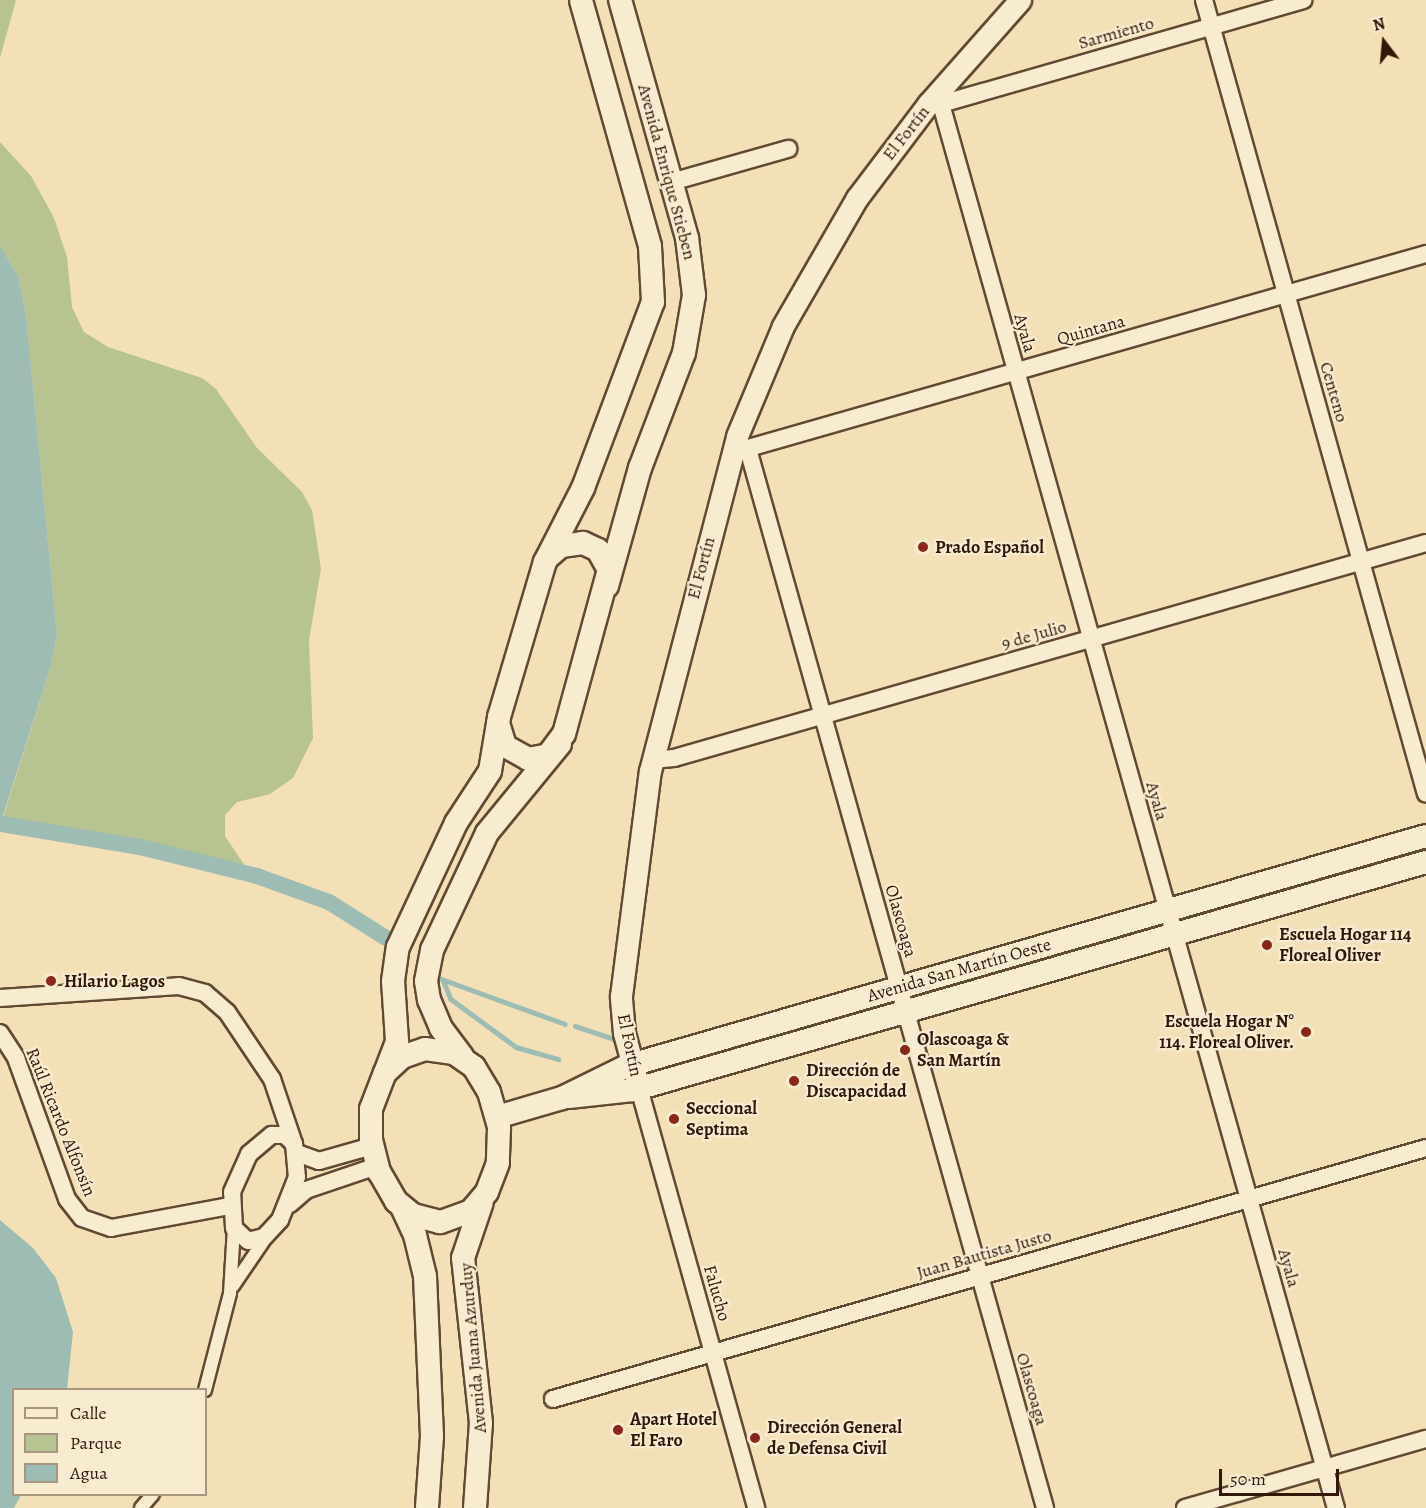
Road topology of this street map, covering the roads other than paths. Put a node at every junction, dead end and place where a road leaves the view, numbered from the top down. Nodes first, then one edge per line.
1 (581, 0) edge
2 (620, 0) edge
3 (1020, 0) edge
4 (1204, 0) edge
5 (1303, 0) edge
6 (1212, 26) junction
7 (937, 101) junction
8 (788, 149) dead end
9 (671, 182) junction
10 (1426, 254) edge
11 (1287, 294) junction
12 (1016, 372) junction
13 (740, 451) junction
14 (1426, 543) edge
15 (1361, 561) junction
16 (545, 562) junction
17 (607, 586) junction
18 (1091, 639) junction
19 (823, 715) junction
20 (499, 717) junction
21 (560, 744) junction
22 (652, 760) junction
23 (1426, 794) edge
24 (1426, 836) edge
25 (1426, 862) edge
26 (416, 906) junction
27 (1168, 910) junction
28 (446, 920) junction
29 (1174, 934) junction
30 (900, 987) junction
31 (0, 998) edge
32 (906, 1011) junction
33 (0, 1033) edge
34 (468, 1061) junction
35 (632, 1064) junction
36 (385, 1073) junction
37 (639, 1088) junction
38 (562, 1098) junction
39 (497, 1117) junction
40 (296, 1148) junction
41 (1426, 1148) edge
42 (374, 1156) junction
43 (487, 1192) junction
44 (1249, 1199) junction
45 (230, 1206) junction
46 (401, 1206) junction
47 (288, 1207) junction
48 (234, 1228) junction
49 (272, 1230) junction
50 (980, 1276) junction
51 (230, 1293) junction
52 (713, 1353) junction
53 (205, 1388) edge
54 (553, 1399) dead end
55 (1426, 1439) edge
56 (1324, 1468) junction
57 (151, 1496) edge
58 (141, 1508) edge
59 (427, 1508) edge
60 (475, 1508) edge
61 (756, 1508) edge
62 (1045, 1508) edge
63 (1185, 1508) edge
64 (1336, 1508) edge

1 - 16 main road, Avenida Enrique Stieben
2 - 9 main road, Avenida Enrique Stieben
3 - 7 street, El Fortín
4 - 6 street, Centeno
5 - 6 street, Sarmiento
6 - 7 street, Sarmiento
6 - 11 street, Centeno
7 - 12 street, Ayala
7 - 13 street, El Fortín
8 - 9 street
9 - 17 main road, Avenida Enrique Stieben
10 - 11 street, Quintana
11 - 12 street, Quintana
11 - 15 street, Centeno
12 - 13 street, Quintana
12 - 18 street, Ayala
13 - 19 street, Olascoaga
13 - 22 street, El Fortín
14 - 15 street, 9 de Julio
15 - 18 street, 9 de Julio
15 - 23 street, Centeno
16 - 17 main road, Avenida Enrique Stieben
16 - 20 main road, Avenida Enrique Stieben
17 - 21 main road, Avenida Enrique Stieben
18 - 19 street, 9 de Julio
18 - 27 street, Ayala
19 - 22 street, 9 de Julio
19 - 30 street, Olascoaga
20 - 21 main road
20 - 26 main road, Avenida Enrique Stieben
21 - 28 main road, Avenida Enrique Stieben
22 - 35 street, El Fortín
24 - 27 main road, Avenida San Martín Oeste
25 - 29 main road, Avenida San Martín Oeste
26 - 28 main road
26 - 36 main road, Avenida Enrique Stieben
27 - 29 street, Ayala
27 - 30 main road, Avenida San Martín Oeste
28 - 34 main road, Avenida Enrique Stieben
29 - 32 main road, Avenida San Martín Oeste
29 - 44 street, Ayala
30 - 32 street, Olascoaga
30 - 35 main road, Avenida San Martín Oeste
31 - 40 street
32 - 37 main road, Avenida San Martín Oeste
32 - 50 street, Olascoaga
33 - 45 street, Raúl Ricardo Alfonsín
34 - 36 main road
34 - 39 main road
35 - 37 street, El Fortín
35 - 38 main road, Avenida San Martín Oeste
36 - 42 main road
37 - 38 main road, Avenida San Martín Oeste
37 - 52 street, Falucho
38 - 39 main road, Avenida San Martín Oeste
39 - 43 main road
40 - 42 street
40 - 45 street
40 - 47 street
41 - 44 street, Juan Bautista Justo
42 - 46 main road
42 - 47 street
43 - 46 main road
43 - 60 main road, Avenida Juana Azurduy
44 - 50 street, Juan Bautista Justo
44 - 56 street, Ayala
45 - 48 street
46 - 59 main road
47 - 49 street
48 - 49 street
48 - 51 street
49 - 51 street
50 - 52 street, Juan Bautista Justo
50 - 62 street, Olascoaga
51 - 53 street
52 - 54 street, Juan Bautista Justo
52 - 61 street, Falucho
55 - 56 street
56 - 63 street
56 - 64 street, Ayala
57 - 58 street

